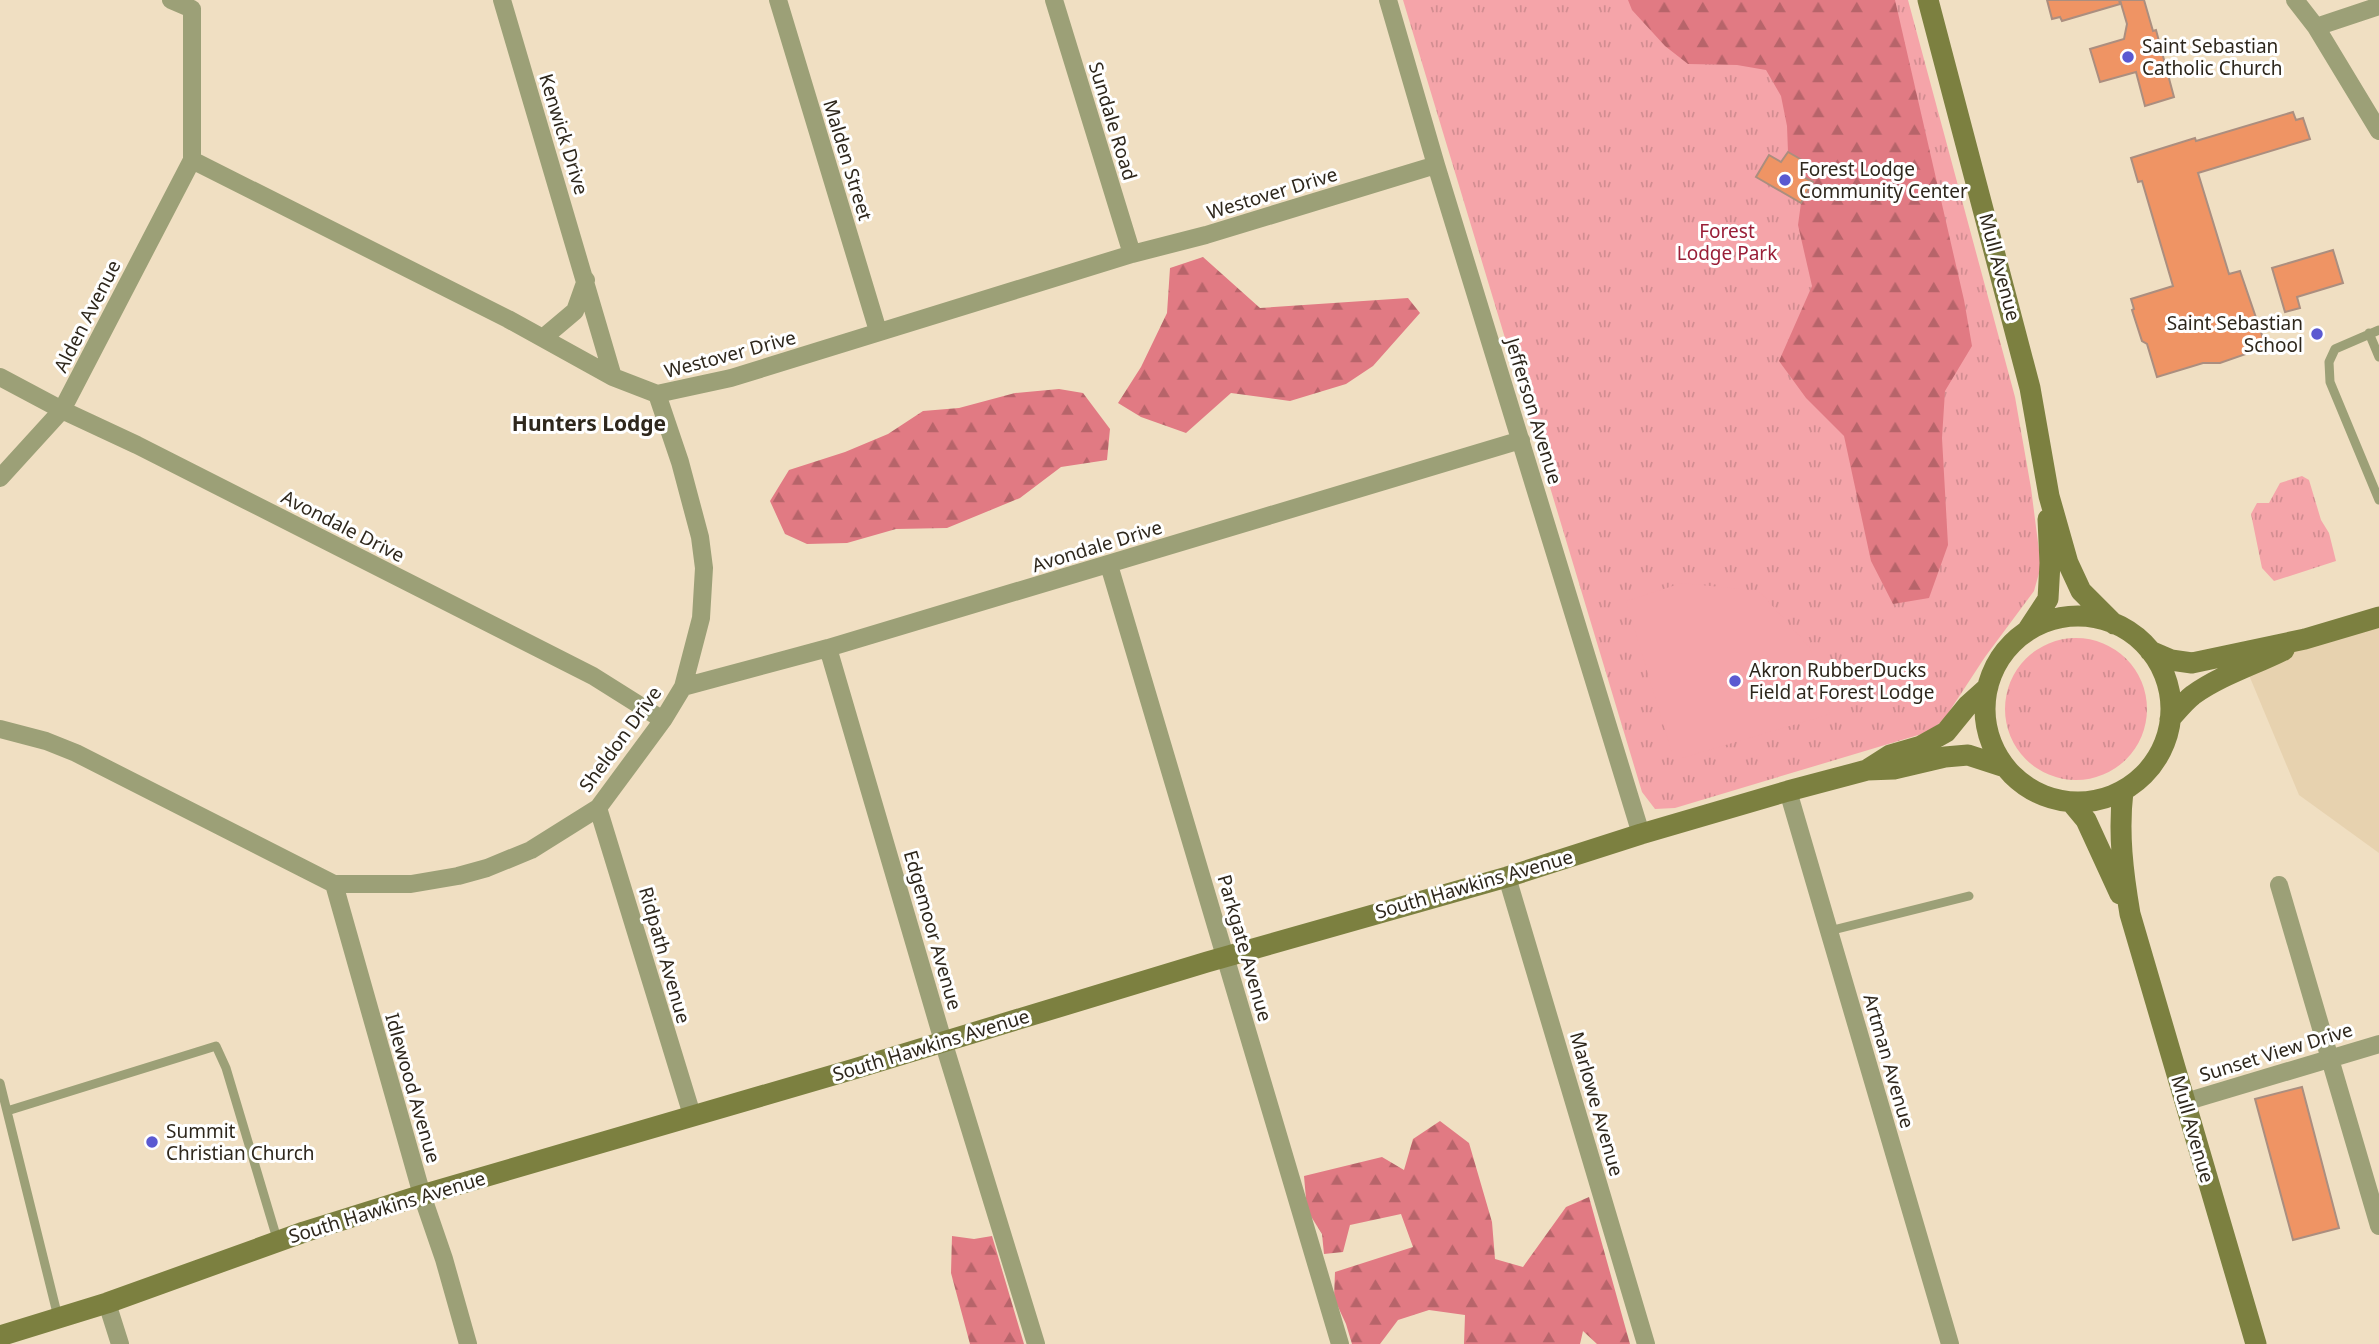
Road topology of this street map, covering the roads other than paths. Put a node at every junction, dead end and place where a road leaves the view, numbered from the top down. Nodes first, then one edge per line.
1 (171, 0) edge
2 (502, 0) edge
3 (778, 0) edge
4 (1054, 0) edge
5 (1388, 0) edge
6 (1928, 0) edge
7 (2295, 0) edge
8 (194, 5) edge
9 (2379, 6) edge
10 (2316, 27) junction
11 (2379, 131) edge
12 (192, 160) junction
13 (1436, 164) junction
14 (1132, 254) junction
15 (586, 280) junction
16 (2379, 330) edge
17 (878, 331) junction
18 (2369, 332) junction
19 (543, 338) junction
20 (2379, 357) edge
21 (0, 376) edge
22 (613, 377) junction
23 (657, 394) junction
24 (62, 411) junction
25 (1521, 440) junction
26 (0, 478) edge
27 (2049, 496) junction
28 (2379, 500) edge
29 (1108, 565) junction
30 (2379, 617) edge
31 (2114, 624) junction
32 (2026, 631) junction
33 (2305, 639) junction
34 (828, 648) junction
35 (2150, 651) junction
36 (683, 687) junction
37 (1988, 687) junction
38 (2170, 719) junction
39 (663, 720) junction
40 (0, 729) edge
41 (2005, 767) junction
42 (1867, 770) junction
43 (1788, 790) junction
44 (2123, 791) junction
45 (2071, 802) junction
46 (598, 807) junction
47 (1641, 834) junction
48 (1507, 877) junction
49 (334, 884) junction
50 (2279, 885) dead end
51 (1969, 896) dead end
52 (2130, 915) junction
53 (1829, 932) junction
54 (1225, 957) junction
55 (943, 1041) junction
56 (2379, 1044) edge
57 (2329, 1058) junction
58 (0, 1083) edge
59 (2185, 1102) junction
60 (7, 1111) junction
61 (692, 1115) junction
62 (422, 1195) junction
63 (2379, 1226) edge
64 (278, 1242) junction
65 (107, 1303) junction
66 (59, 1318) junction
67 (0, 1336) edge
68 (120, 1344) edge
69 (468, 1344) edge
70 (1036, 1344) edge
71 (1340, 1344) edge
72 (1646, 1344) edge
73 (1950, 1344) edge
74 (2256, 1344) edge

1 - 8 street
2 - 15 street, Kenwick Drive
3 - 17 street, Malden Street
4 - 14 street, Sundale Road
5 - 13 street, Jefferson Avenue
6 - 27 main road, Mull Avenue
7 - 10 street
8 - 12 street
9 - 10 street
10 - 11 street
12 - 19 street, Westover Drive
12 - 24 street, Alden Avenue
13 - 14 street, Westover Drive
13 - 25 street, Jefferson Avenue
14 - 17 street, Westover Drive
15 - 19 street
15 - 22 street, Kenwick Drive
16 - 18 lane
17 - 23 street, Westover Drive
18 - 20 lane
18 - 28 lane
19 - 22 street, Westover Drive
21 - 24 street, Avondale Drive
22 - 23 street, Westover Drive
23 - 36 street, Sheldon Drive
24 - 26 street, Alden Avenue
24 - 39 street, Avondale Drive
25 - 29 street, Avondale Drive
25 - 47 street, Jefferson Avenue
27 - 31 main road, Mull Avenue
27 - 32 main road, Mull Avenue
29 - 34 street, Avondale Drive
29 - 54 street, Parkgate Avenue
30 - 33 main road
31 - 32 main road
31 - 35 main road
32 - 37 main road
33 - 35 main road
33 - 38 main road
34 - 36 street, Avondale Drive
34 - 55 street, Edgemoor Avenue
35 - 38 main road
36 - 39 street, Sheldon Drive
37 - 41 main road
37 - 42 main road, South Hawkins Avenue
38 - 44 main road
39 - 46 street, Sheldon Drive
40 - 49 street, Sheldon Drive
41 - 42 main road, South Hawkins Avenue
41 - 45 main road
42 - 43 main road, South Hawkins Avenue
43 - 47 main road, South Hawkins Avenue
43 - 53 street, Artman Avenue
44 - 45 main road
44 - 52 main road, Mull Avenue
45 - 52 main road, Mull Avenue
46 - 49 street, Sheldon Drive
46 - 61 street, Ridpath Avenue
47 - 48 main road, South Hawkins Avenue
48 - 54 main road, South Hawkins Avenue
48 - 72 street, Marlowe Avenue
49 - 62 street, Idlewood Avenue
50 - 57 street
51 - 53 lane
52 - 59 main road, Mull Avenue
53 - 73 street, Artman Avenue
54 - 55 main road, South Hawkins Avenue
54 - 71 street, Parkgate Avenue
55 - 61 main road, South Hawkins Avenue
55 - 70 street, Edgemoor Avenue
56 - 57 street, Sunset View Drive
57 - 59 street, Sunset View Drive
57 - 63 street
58 - 60 lane
59 - 74 main road, Mull Avenue
60 - 64 lane
60 - 66 lane
61 - 62 main road, South Hawkins Avenue
62 - 64 main road, South Hawkins Avenue
62 - 69 street, Idlewood Avenue
64 - 65 main road, South Hawkins Avenue
65 - 66 main road, South Hawkins Avenue
65 - 68 street
66 - 67 main road, South Hawkins Avenue

